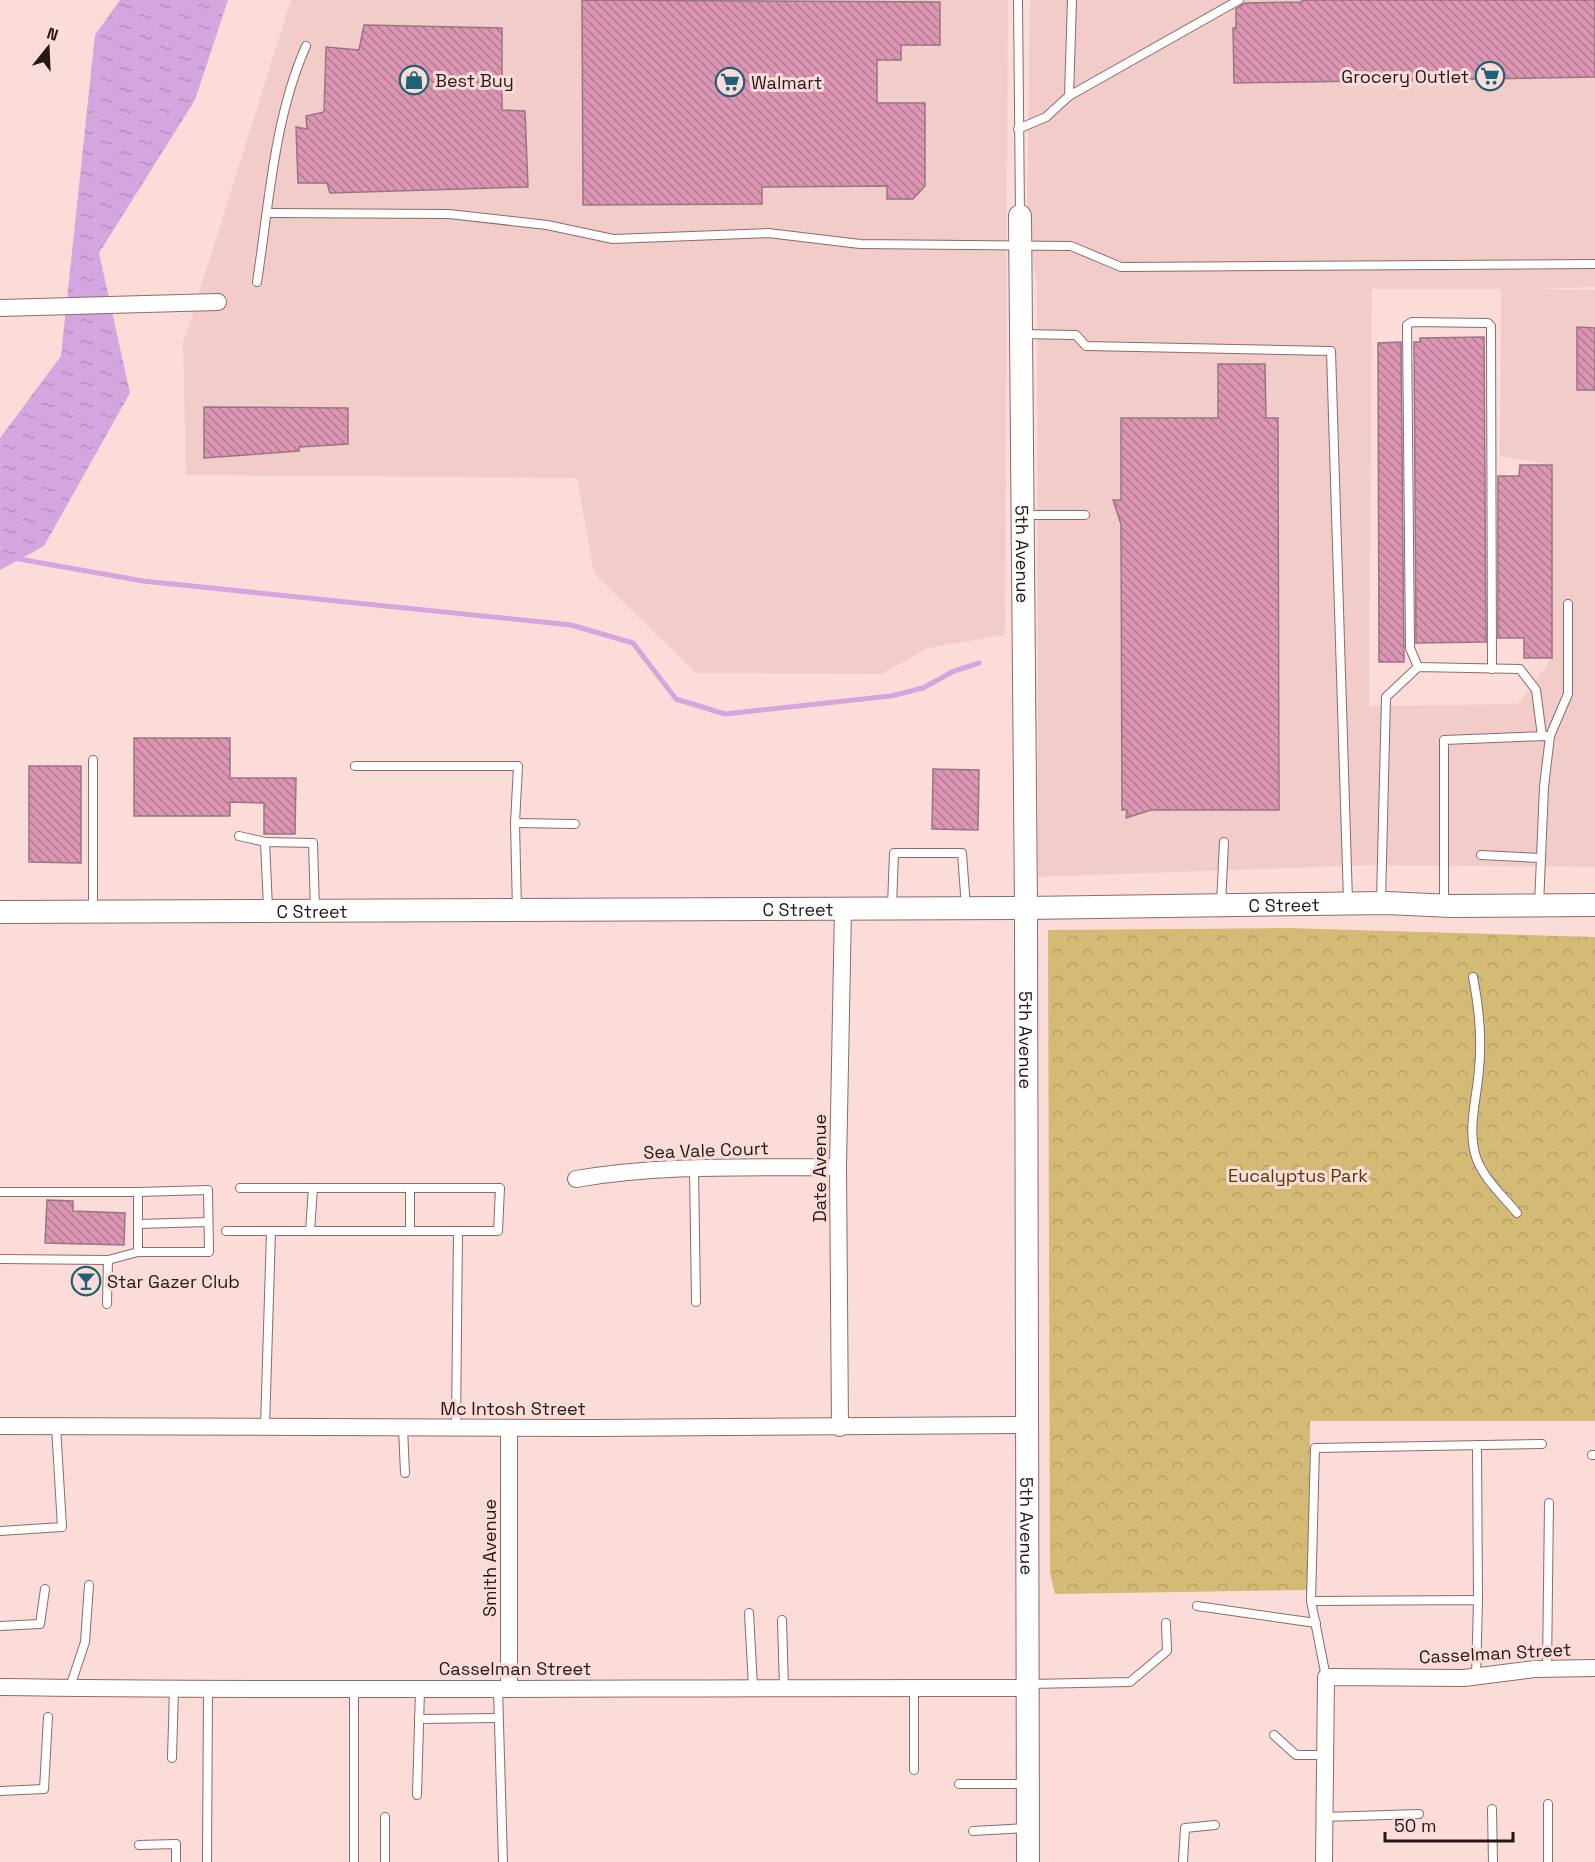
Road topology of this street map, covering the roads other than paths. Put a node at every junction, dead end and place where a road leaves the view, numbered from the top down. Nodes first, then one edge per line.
1 (1018, 0) edge
2 (1072, 0) edge
3 (1239, 0) edge
4 (306, 46) dead end
5 (1069, 96) junction
6 (1018, 129) junction
7 (267, 213) junction
8 (1020, 216) joint
9 (1020, 246) junction
10 (1595, 264) edge
11 (257, 282) dead end
12 (218, 302) dead end
13 (0, 308) edge
14 (1021, 334) junction
15 (1023, 515) junction
16 (1085, 515) dead end
17 (1568, 604) dead end
18 (1418, 667) junction
19 (1492, 669) junction
20 (1546, 736) junction
21 (93, 760) dead end
22 (355, 766) dead end
23 (515, 823) junction
24 (575, 824) dead end
25 (239, 836) dead end
26 (265, 842) junction
27 (1224, 842) dead end
28 (1481, 855) dead end
29 (1540, 858) junction
30 (1381, 903) junction
31 (1348, 904) junction
32 (1595, 905) edge
33 (1221, 906) junction
34 (1444, 906) junction
35 (1539, 906) junction
36 (966, 908) junction
37 (1026, 908) junction
38 (843, 909) junction
39 (892, 909) junction
40 (517, 910) junction
41 (268, 911) junction
42 (315, 911) junction
43 (0, 912) edge
44 (93, 912) junction
45 (1473, 977) dead end
46 (838, 1167) junction
47 (694, 1168) junction
48 (576, 1179) dead end
49 (240, 1188) dead end
50 (313, 1188) junction
51 (410, 1188) junction
52 (0, 1192) edge
53 (138, 1192) junction
54 (1517, 1213) dead end
55 (208, 1222) junction
56 (138, 1224) junction
57 (226, 1231) dead end
58 (271, 1231) junction
59 (310, 1231) junction
60 (410, 1231) junction
61 (458, 1231) junction
62 (138, 1252) junction
63 (0, 1259) edge
64 (108, 1260) junction
65 (696, 1302) dead end
66 (107, 1304) dead end
67 (1026, 1425) junction
68 (0, 1426) edge
69 (56, 1426) junction
70 (265, 1427) junction
71 (403, 1428) junction
72 (456, 1428) junction
73 (509, 1428) junction
74 (840, 1428) junction
75 (1542, 1444) dead end
76 (1477, 1445) junction
77 (405, 1473) dead end
78 (1549, 1503) dead end
79 (0, 1530) edge
80 (89, 1585) dead end
81 (45, 1589) dead end
82 (1478, 1600) junction
83 (1311, 1601) junction
84 (1197, 1606) dead end
85 (749, 1613) dead end
86 (782, 1620) dead end
87 (1166, 1623) dead end
88 (1316, 1623) junction
89 (0, 1626) edge
90 (1595, 1668) edge
91 (1547, 1669) junction
92 (1326, 1677) junction
93 (1476, 1677) junction
94 (1029, 1686) junction
95 (0, 1687) edge
96 (70, 1687) junction
97 (503, 1687) junction
98 (420, 1688) junction
99 (753, 1688) junction
100 (784, 1688) junction
101 (914, 1688) junction
102 (174, 1689) junction
103 (208, 1689) junction
104 (354, 1689) junction
105 (48, 1717) dead end
106 (498, 1718) junction
107 (419, 1719) junction
108 (1274, 1735) dead end
109 (1325, 1755) junction
110 (172, 1758) dead end
111 (915, 1770) dead end
112 (959, 1784) dead end
113 (1029, 1784) junction
114 (0, 1791) edge
115 (417, 1795) dead end
116 (1548, 1804) dead end
117 (1492, 1809) dead end
118 (1419, 1814) dead end
119 (385, 1817) dead end
120 (1324, 1817) junction
121 (1215, 1825) dead end
122 (1029, 1828) junction
123 (973, 1831) dead end
124 (138, 1845) dead end
125 (177, 1862) edge
126 (207, 1862) edge
127 (354, 1862) edge
128 (385, 1862) edge
129 (503, 1862) edge
130 (1029, 1862) edge
131 (1184, 1862) edge
132 (1324, 1862) edge
133 (1493, 1862) edge
134 (1548, 1862) edge

1 - 6 lane
2 - 5 lane
3 - 5 lane
4 - 7 lane
5 - 6 lane
6 - 8 lane
7 - 9 lane
7 - 11 lane
8 - 9 street, 5th Avenue
9 - 10 lane
9 - 14 street, 5th Avenue
12 - 13 street
14 - 15 street, 5th Avenue
14 - 31 lane
15 - 16 lane
15 - 37 street, 5th Avenue
17 - 20 lane
18 - 19 lane
18 - 19 lane
18 - 30 lane
19 - 20 lane
20 - 29 lane
20 - 34 lane
21 - 44 lane
22 - 23 lane
23 - 24 lane
23 - 40 lane
25 - 26 lane
26 - 41 lane
26 - 42 lane
27 - 33 lane
28 - 29 lane
29 - 35 lane
30 - 31 street, C Street
30 - 34 street, C Street
31 - 33 street, C Street
32 - 35 street, C Street
33 - 37 street, C Street
34 - 35 street, C Street
36 - 37 street, C Street
36 - 39 street, C Street
36 - 39 lane
37 - 67 street, 5th Avenue
38 - 39 street, C Street
38 - 40 street, C Street
38 - 46 street, Date Avenue
40 - 42 street, C Street
41 - 42 street, C Street
41 - 44 street, C Street
43 - 44 street, C Street
45 - 54 lane
46 - 47 street, Sea Vale Court
46 - 74 street, Date Avenue
47 - 48 street, Sea Vale Court
47 - 65 lane
49 - 50 lane
50 - 51 lane
50 - 59 lane
51 - 60 lane
51 - 61 lane
52 - 53 lane
53 - 55 lane
53 - 56 lane
55 - 56 lane
55 - 62 lane
56 - 62 lane
57 - 58 lane
58 - 59 lane
58 - 70 lane
59 - 60 lane
60 - 61 lane
61 - 72 lane
62 - 64 lane
63 - 64 lane
64 - 66 lane
67 - 74 street, Mc Intosh Street
67 - 94 street, 5th Avenue
68 - 69 street, Mc Intosh Street
69 - 70 street, Mc Intosh Street
69 - 79 lane
70 - 71 street, Mc Intosh Street
71 - 72 street, Mc Intosh Street
71 - 77 lane
72 - 73 street, Mc Intosh Street
73 - 74 street, Mc Intosh Street
73 - 97 street, Smith Avenue
75 - 76 lane
76 - 82 lane
76 - 83 lane
78 - 91 lane
80 - 96 lane
81 - 89 lane
82 - 83 lane
82 - 93 lane
83 - 88 lane
84 - 88 lane
85 - 99 lane
86 - 100 lane
87 - 94 lane
88 - 92 lane
90 - 91 street, Casselman Street
91 - 93 street, Casselman Street
92 - 93 street, Casselman Street
92 - 109 street
94 - 101 street, Casselman Street
94 - 113 street, 5th Avenue
95 - 96 street, Casselman Street
96 - 102 street, Casselman Street
97 - 98 street, Casselman Street
97 - 99 street, Casselman Street
97 - 106 lane
98 - 104 street, Casselman Street
98 - 107 lane
99 - 100 street, Casselman Street
100 - 101 street, Casselman Street
101 - 111 lane
102 - 103 street, Casselman Street
102 - 110 lane
103 - 104 street, Casselman Street
103 - 126 lane
104 - 127 lane
105 - 114 lane
106 - 107 lane
106 - 129 lane
107 - 115 lane
108 - 109 lane
109 - 120 street
112 - 113 lane
113 - 122 street, 5th Avenue
116 - 134 lane
117 - 133 lane
118 - 120 lane
119 - 128 lane
120 - 132 street
121 - 131 lane
122 - 123 lane
122 - 130 street, 5th Avenue
124 - 125 lane

